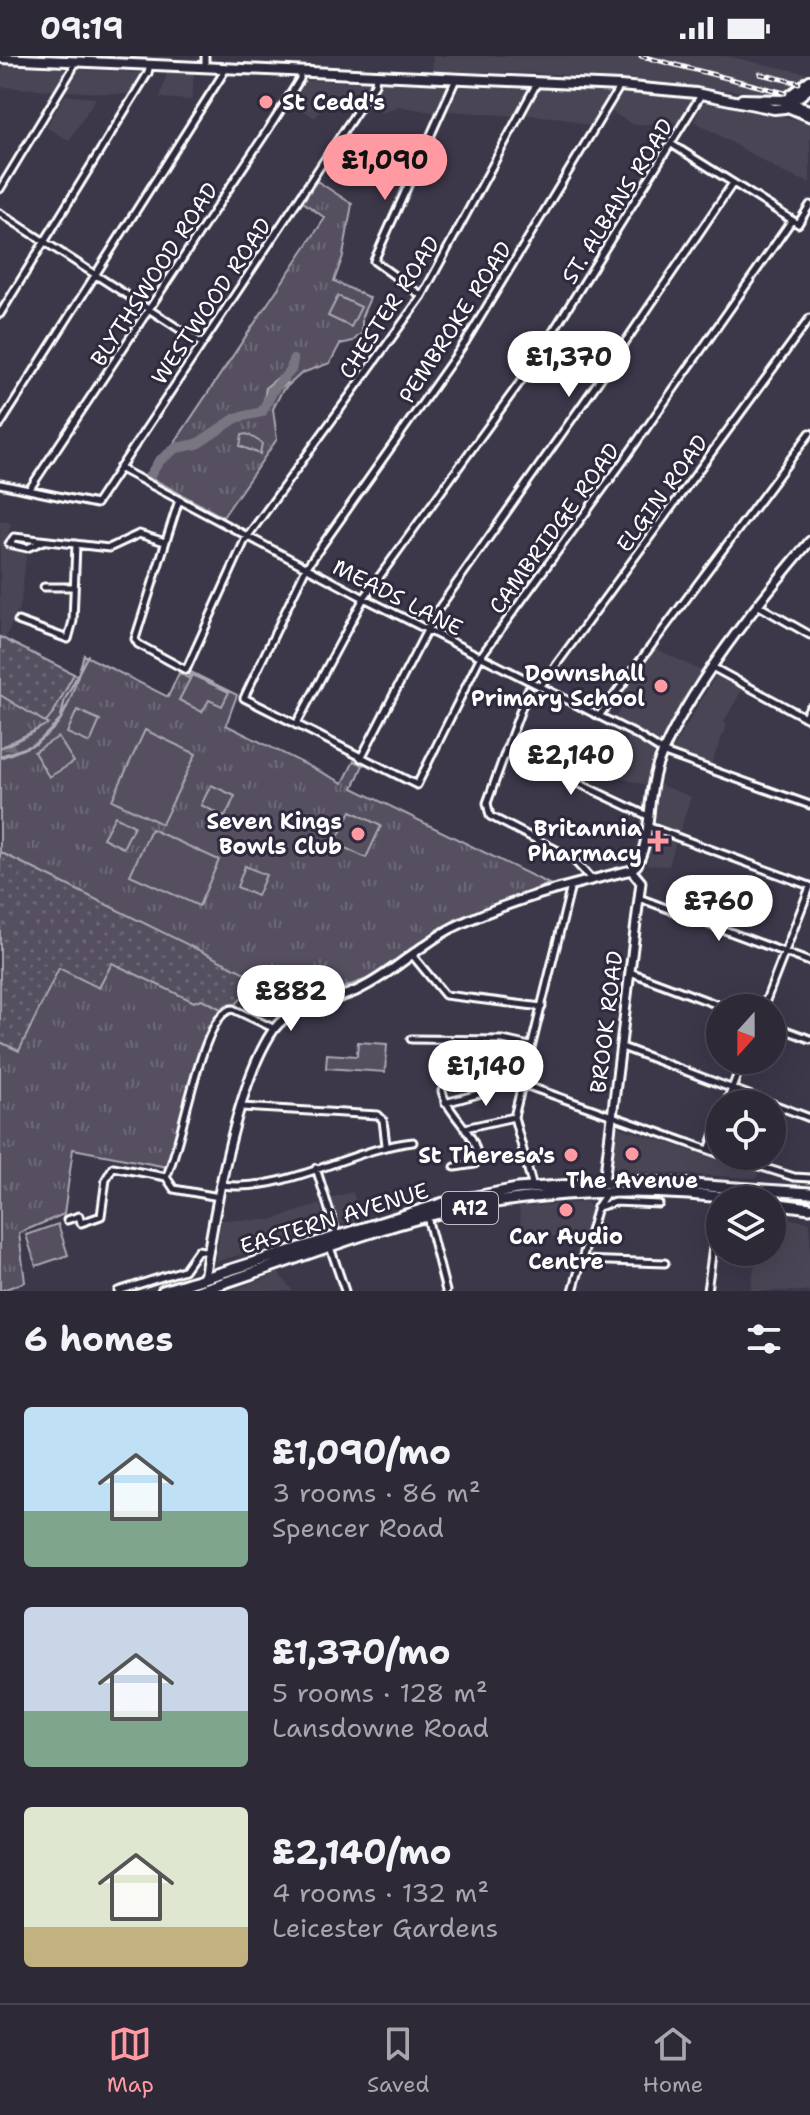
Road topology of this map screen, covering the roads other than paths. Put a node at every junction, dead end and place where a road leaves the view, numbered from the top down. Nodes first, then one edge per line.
1 (205, 56) edge
2 (0, 58) edge
3 (74, 60) junction
4 (150, 64) junction
5 (205, 67) junction
6 (227, 68) junction
7 (300, 72) junction
8 (376, 76) junction
9 (456, 78) junction
10 (810, 80) edge
11 (537, 82) junction
12 (620, 86) junction
13 (810, 88) edge
14 (702, 94) junction
15 (787, 104) junction
16 (810, 110) edge
17 (810, 117) edge
18 (673, 145) junction
19 (733, 183) junction
20 (0, 189) edge
21 (810, 205) edge
22 (0, 213) edge
23 (792, 220) junction
24 (46, 242) junction
25 (97, 275) junction
26 (422, 296) junction
27 (150, 310) junction
28 (0, 314) edge
29 (810, 318) edge
30 (201, 343) junction
31 (0, 425) edge
32 (810, 433) edge
33 (119, 468) junction
34 (0, 484) edge
35 (29, 490) junction
36 (179, 500) junction
37 (247, 537) junction
38 (44, 541) junction
39 (165, 542) junction
40 (76, 544) junction
41 (809, 545) edge
42 (306, 568) junction
43 (44, 587) dead end
44 (73, 587) junction
45 (364, 598) junction
46 (759, 606) junction
47 (18, 621) dead end
48 (425, 629) junction
49 (810, 635) edge
50 (481, 656) junction
51 (712, 667) junction
52 (540, 687) junction
53 (528, 690) dead end
54 (810, 707) edge
55 (599, 716) junction
56 (807, 719) edge
57 (296, 725) junction
58 (506, 749) junction
59 (664, 751) junction
60 (361, 758) junction
61 (810, 805) edge
62 (648, 816) junction
63 (647, 826) junction
64 (631, 870) junction
65 (592, 880) junction
66 (571, 886) junction
67 (810, 886) edge
68 (639, 898) junction
69 (785, 952) junction
70 (413, 956) junction
71 (810, 962) edge
72 (630, 972) junction
73 (768, 994) edge
74 (706, 1000) edge
75 (542, 1007) junction
76 (275, 1029) junction
77 (786, 1030) edge
78 (411, 1039) dead end
79 (810, 1039) edge
80 (530, 1046) junction
81 (622, 1047) junction
82 (738, 1074) edge
83 (522, 1084) junction
84 (732, 1089) junction
85 (442, 1091) dead end
86 (482, 1093) dead end
87 (445, 1103) junction
88 (242, 1107) junction
89 (514, 1117) junction
90 (611, 1118) junction
91 (810, 1118) edge
92 (464, 1129) junction
93 (413, 1142) dead end
94 (386, 1145) junction
95 (706, 1149) edge
96 (455, 1167) dead end
97 (316, 1168) junction
98 (772, 1170) edge
99 (166, 1177) junction
100 (810, 1178) edge
101 (604, 1182) junction
102 (222, 1185) junction
103 (723, 1186) edge
104 (533, 1188) junction
105 (786, 1191) edge
106 (809, 1192) edge
107 (607, 1193) junction
108 (589, 1194) junction
109 (706, 1196) edge
110 (220, 1197) junction
111 (786, 1198) edge
112 (659, 1204) dead end
113 (786, 1204) edge
114 (797, 1204) junction
115 (597, 1207) junction
116 (810, 1208) edge
117 (427, 1216) junction
118 (67, 1220) dead end
119 (337, 1236) junction
120 (330, 1246) junction
121 (209, 1252) junction
122 (582, 1260) junction
123 (665, 1263) dead end
124 (710, 1266) edge
125 (204, 1278) junction
126 (202, 1290) edge
127 (118, 1291) edge
128 (163, 1291) edge
129 (345, 1291) edge
130 (446, 1291) edge
131 (573, 1291) edge
132 (707, 1291) edge

1 - 5 street
2 - 3 main road
3 - 4 main road
3 - 20 street
4 - 5 main road
4 - 24 street
5 - 6 main road
6 - 7 main road
6 - 25 street
7 - 8 main road
7 - 27 street, BLYTHSWOOD ROAD
8 - 9 main road
8 - 30 street, WESTWOOD ROAD
9 - 11 main road
9 - 26 street
10 - 15 main road
11 - 12 main road
11 - 26 street, CHESTER ROAD
12 - 14 main road
12 - 42 street, PEMBROKE ROAD
13 - 15 main road
14 - 15 main road
14 - 18 street, ST. ALBANS ROAD
15 - 16 street
15 - 17 street
18 - 19 street
18 - 45 street, ST. ALBANS ROAD
19 - 23 street
19 - 48 street
21 - 23 street, CAMBRIDGE ROAD
22 - 24 street
23 - 50 street, CAMBRIDGE ROAD
24 - 25 street
24 - 28 street
25 - 27 street
25 - 31 street
26 - 37 street, CHESTER ROAD
27 - 30 street
27 - 35 street, BLYTHSWOOD ROAD
29 - 52 street, ELGIN ROAD
30 - 33 street, WESTWOOD ROAD
32 - 55 street
33 - 35 street, WESTWOOD ROAD
33 - 36 street, MEADS LANE
34 - 35 street
36 - 37 street, MEADS LANE
36 - 39 street
37 - 39 street, CHESTER ROAD
37 - 42 street, MEADS LANE
38 - 38 street
38 - 40 street
39 - 40 street
40 - 44 street
41 - 46 street
42 - 45 street, MEADS LANE
42 - 57 street, PEMBROKE ROAD
43 - 44 street
44 - 47 street
45 - 48 street, MEADS LANE
45 - 57 street, ST. ALBANS ROAD
46 - 49 street
46 - 51 street
48 - 50 street, MEADS LANE
48 - 60 street
50 - 52 street, MEADS LANE
50 - 60 street, CAMBRIDGE ROAD
51 - 56 street
51 - 59 street
52 - 55 street, MEADS LANE
53 - 58 street
54 - 56 street
55 - 59 street, MEADS LANE
57 - 60 street
58 - 62 street
58 - 65 street
59 - 61 street, MEADS LANE
59 - 62 street
62 - 63 street
63 - 64 street
63 - 67 street
64 - 65 street
64 - 68 street, BROOK ROAD
65 - 66 street
66 - 70 street
66 - 75 street
67 - 69 street
68 - 69 street
68 - 72 street, BROOK ROAD
69 - 71 street
69 - 73 street
70 - 75 street
70 - 76 street
72 - 74 street
72 - 81 street, BROOK ROAD
75 - 80 street
76 - 88 street
76 - 99 street
77 - 79 street
78 - 80 street
80 - 83 street
81 - 84 street
81 - 90 street, BROOK ROAD
82 - 84 street
83 - 89 street
83 - 90 street
84 - 91 street
85 - 87 street
86 - 87 street
87 - 92 street
88 - 94 street
88 - 102 street
89 - 92 street
89 - 104 street
90 - 95 street
90 - 101 street, BROOK ROAD
92 - 96 street
93 - 94 street
94 - 97 street
97 - 102 street
97 - 119 street
98 - 100 street
99 - 110 street
99 - 118 street
101 - 103 highway, EASTERN AVENUE / A12
101 - 104 highway, EASTERN AVENUE / A12
102 - 110 street
104 - 119 highway, EASTERN AVENUE / A12
105 - 106 highway, EASTERN AVENUE / A12
106 - 114 highway
107 - 108 highway, EASTERN AVENUE / A12
107 - 109 highway, EASTERN AVENUE / A12
107 - 115 street
108 - 115 street
108 - 117 highway, EASTERN AVENUE / A12
110 - 121 street
111 - 114 highway
112 - 115 street
113 - 114 highway
114 - 116 highway
115 - 122 street
117 - 120 highway, EASTERN AVENUE / A12
117 - 130 street
119 - 125 highway, EASTERN AVENUE / A12
120 - 126 highway, EASTERN AVENUE / A12
120 - 129 street
121 - 125 street
121 - 127 street, EASTERN AVENUE
122 - 123 street
122 - 131 street
124 - 132 street
125 - 126 street
125 - 128 highway, A12

